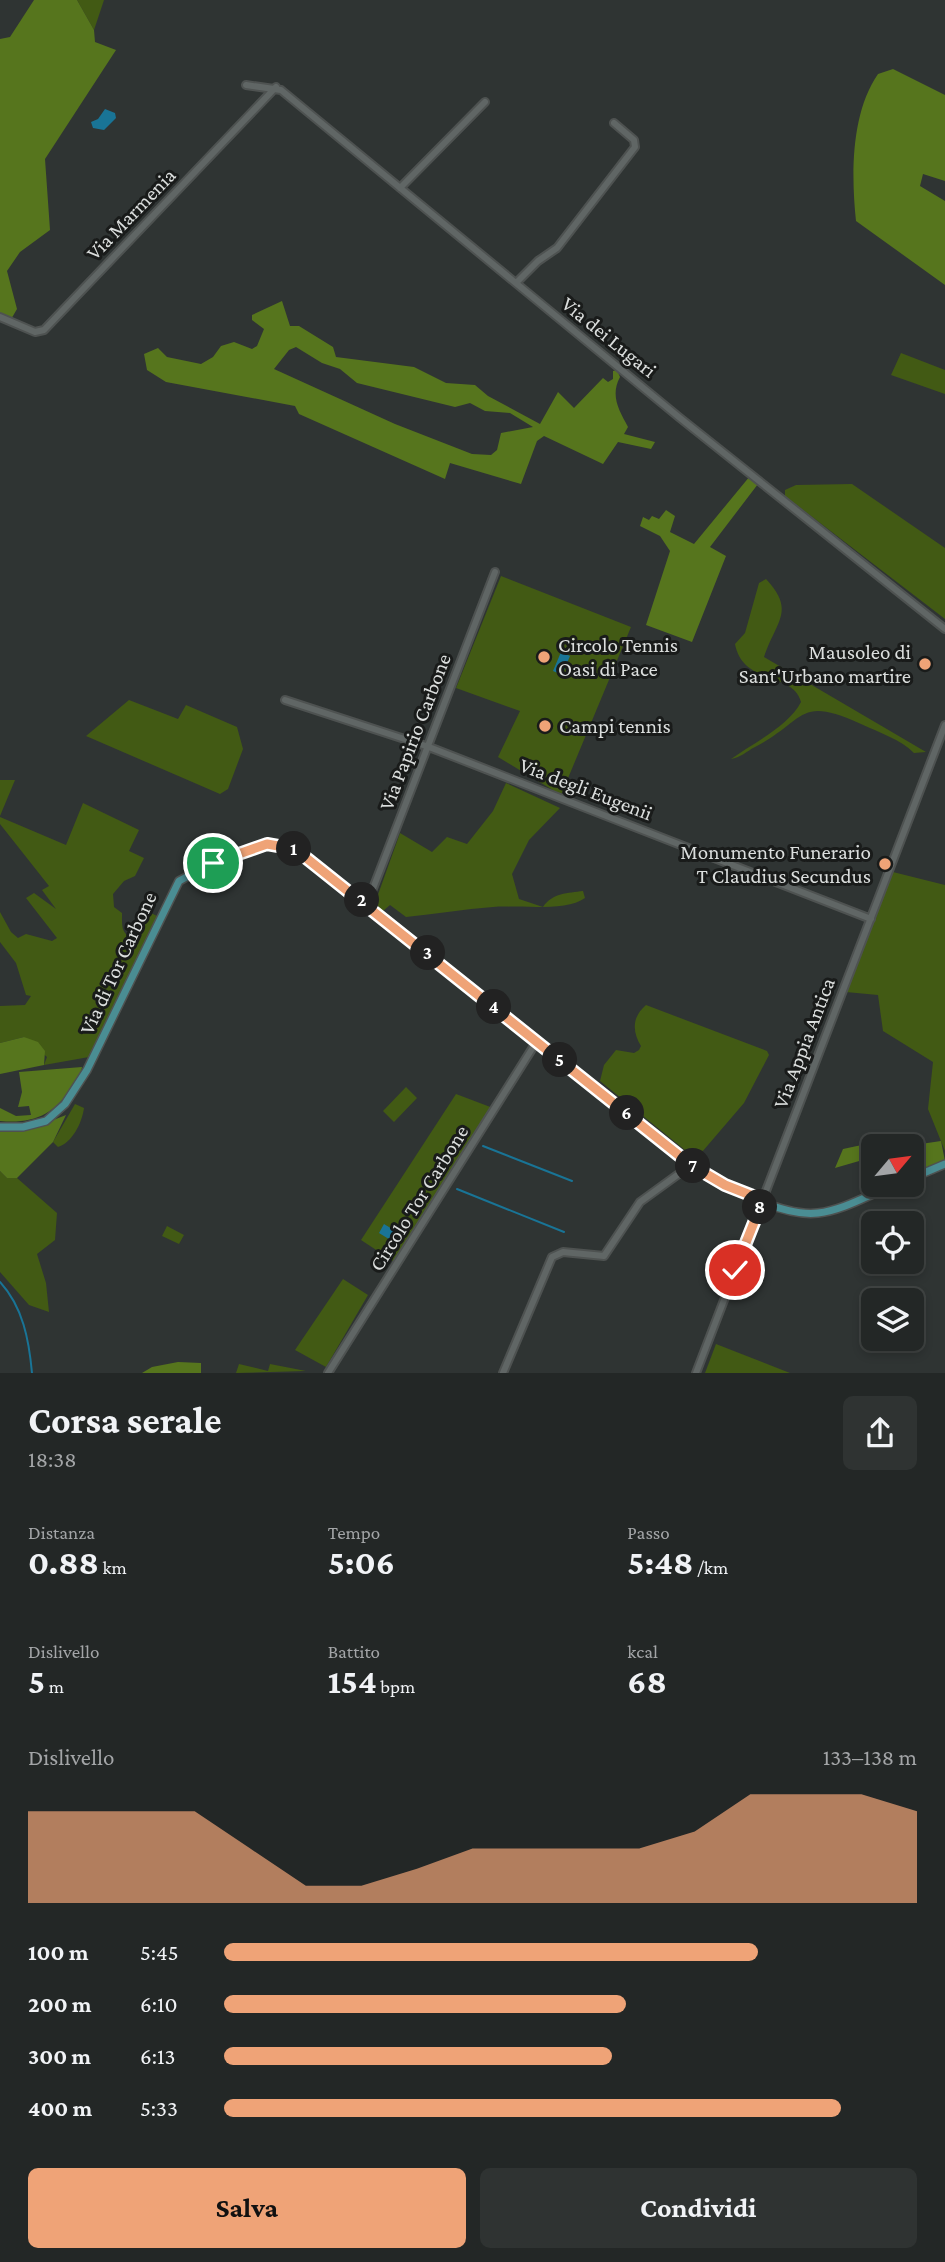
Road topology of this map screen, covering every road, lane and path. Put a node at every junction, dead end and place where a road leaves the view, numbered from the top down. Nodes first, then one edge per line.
1 (247, 85) dead end
2 (276, 88) junction
3 (485, 102) dead end
4 (614, 123) dead end
5 (400, 188) junction
6 (516, 283) junction
7 (0, 317) edge
8 (495, 572) dead end
9 (945, 629) edge
10 (285, 700) dead end
11 (945, 725) edge
12 (429, 747) junction
13 (367, 904) junction
14 (871, 919) junction
15 (537, 1041) junction
16 (0, 1128) edge
17 (945, 1164) edge
18 (691, 1165) junction
19 (924, 1173) edge
20 (861, 1197) edge
21 (763, 1200) junction
22 (328, 1373) edge
23 (503, 1373) edge
24 (696, 1373) edge

1 - 2 street
2 - 5 street, Via dei Lugari
2 - 7 street, Via Marmenia
3 - 5 street
4 - 6 street
5 - 6 street, Via dei Lugari
6 - 9 street, Via dei Lugari
8 - 12 street, Via Papirio Carbone
10 - 12 street, Via degli Eugenii
11 - 14 street, Via Appia Antica
12 - 13 street, Via Papirio Carbone
12 - 14 street, Via degli Eugenii
13 - 15 main road, Via di Tor Carbone
13 - 16 main road, Via di Tor Carbone
14 - 21 street, Via Appia Antica
15 - 18 main road, Via di Tor Carbone
15 - 22 street, Circolo Tor Carbone
17 - 19 main road
18 - 21 main road, Via di Tor Carbone
18 - 23 street
20 - 21 main road, Via di Tor Carbone
21 - 24 street, Via Appia Antica

